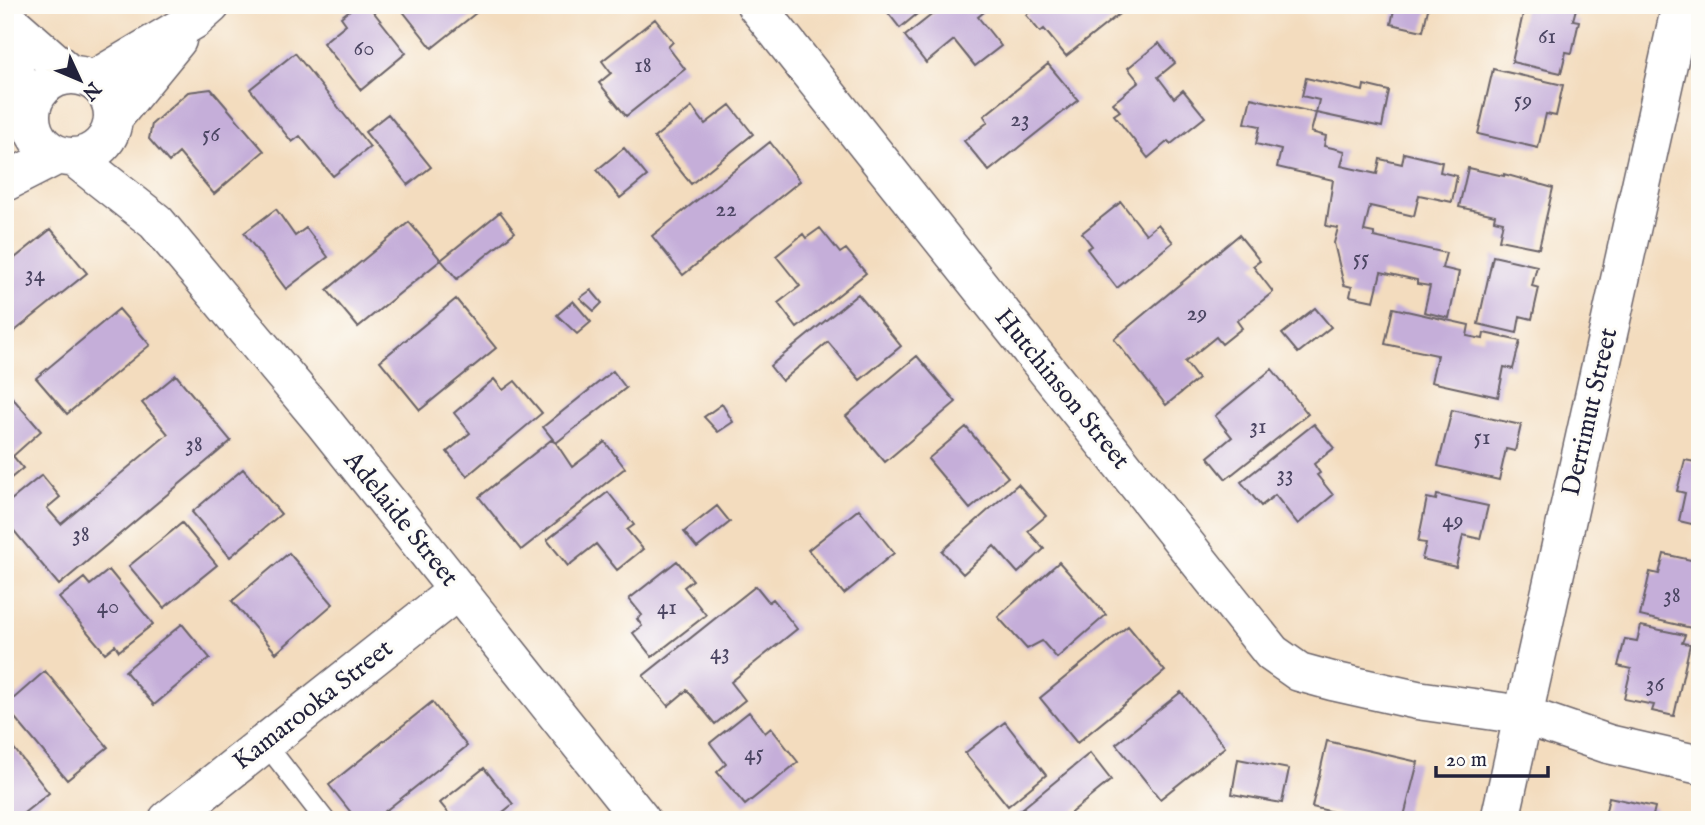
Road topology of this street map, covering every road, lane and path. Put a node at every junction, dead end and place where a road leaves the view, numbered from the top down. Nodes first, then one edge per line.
1 (756, 5) edge
2 (1681, 5) edge
3 (202, 13) edge
4 (5, 18) edge
5 (5, 56) edge
6 (81, 77) junction
7 (113, 123) junction
8 (49, 137) junction
9 (5, 159) edge
10 (5, 182) edge
11 (156, 222) junction
12 (458, 590) junction
13 (1521, 726) junction
14 (265, 743) junction
15 (1700, 765) edge
16 (168, 820) edge
17 (325, 820) edge
18 (641, 820) edge
19 (1500, 820) edge

1 - 13 street, Hutchinson Street
2 - 13 street, Derrimut Street
3 - 6 street
3 - 7 street
4 - 6 street
5 - 8 street, Adelaide Street
6 - 7 street
6 - 8 street
7 - 8 street
7 - 11 street, Adelaide Street
8 - 9 street
8 - 10 street
8 - 11 street, Adelaide Street
11 - 12 street, Adelaide Street
12 - 14 street, Kamarooka Street
12 - 18 street, Adelaide Street
13 - 15 street, Hutchinson Street
13 - 19 street, Derrimut Street
14 - 16 street, Kamarooka Street
14 - 17 lane

